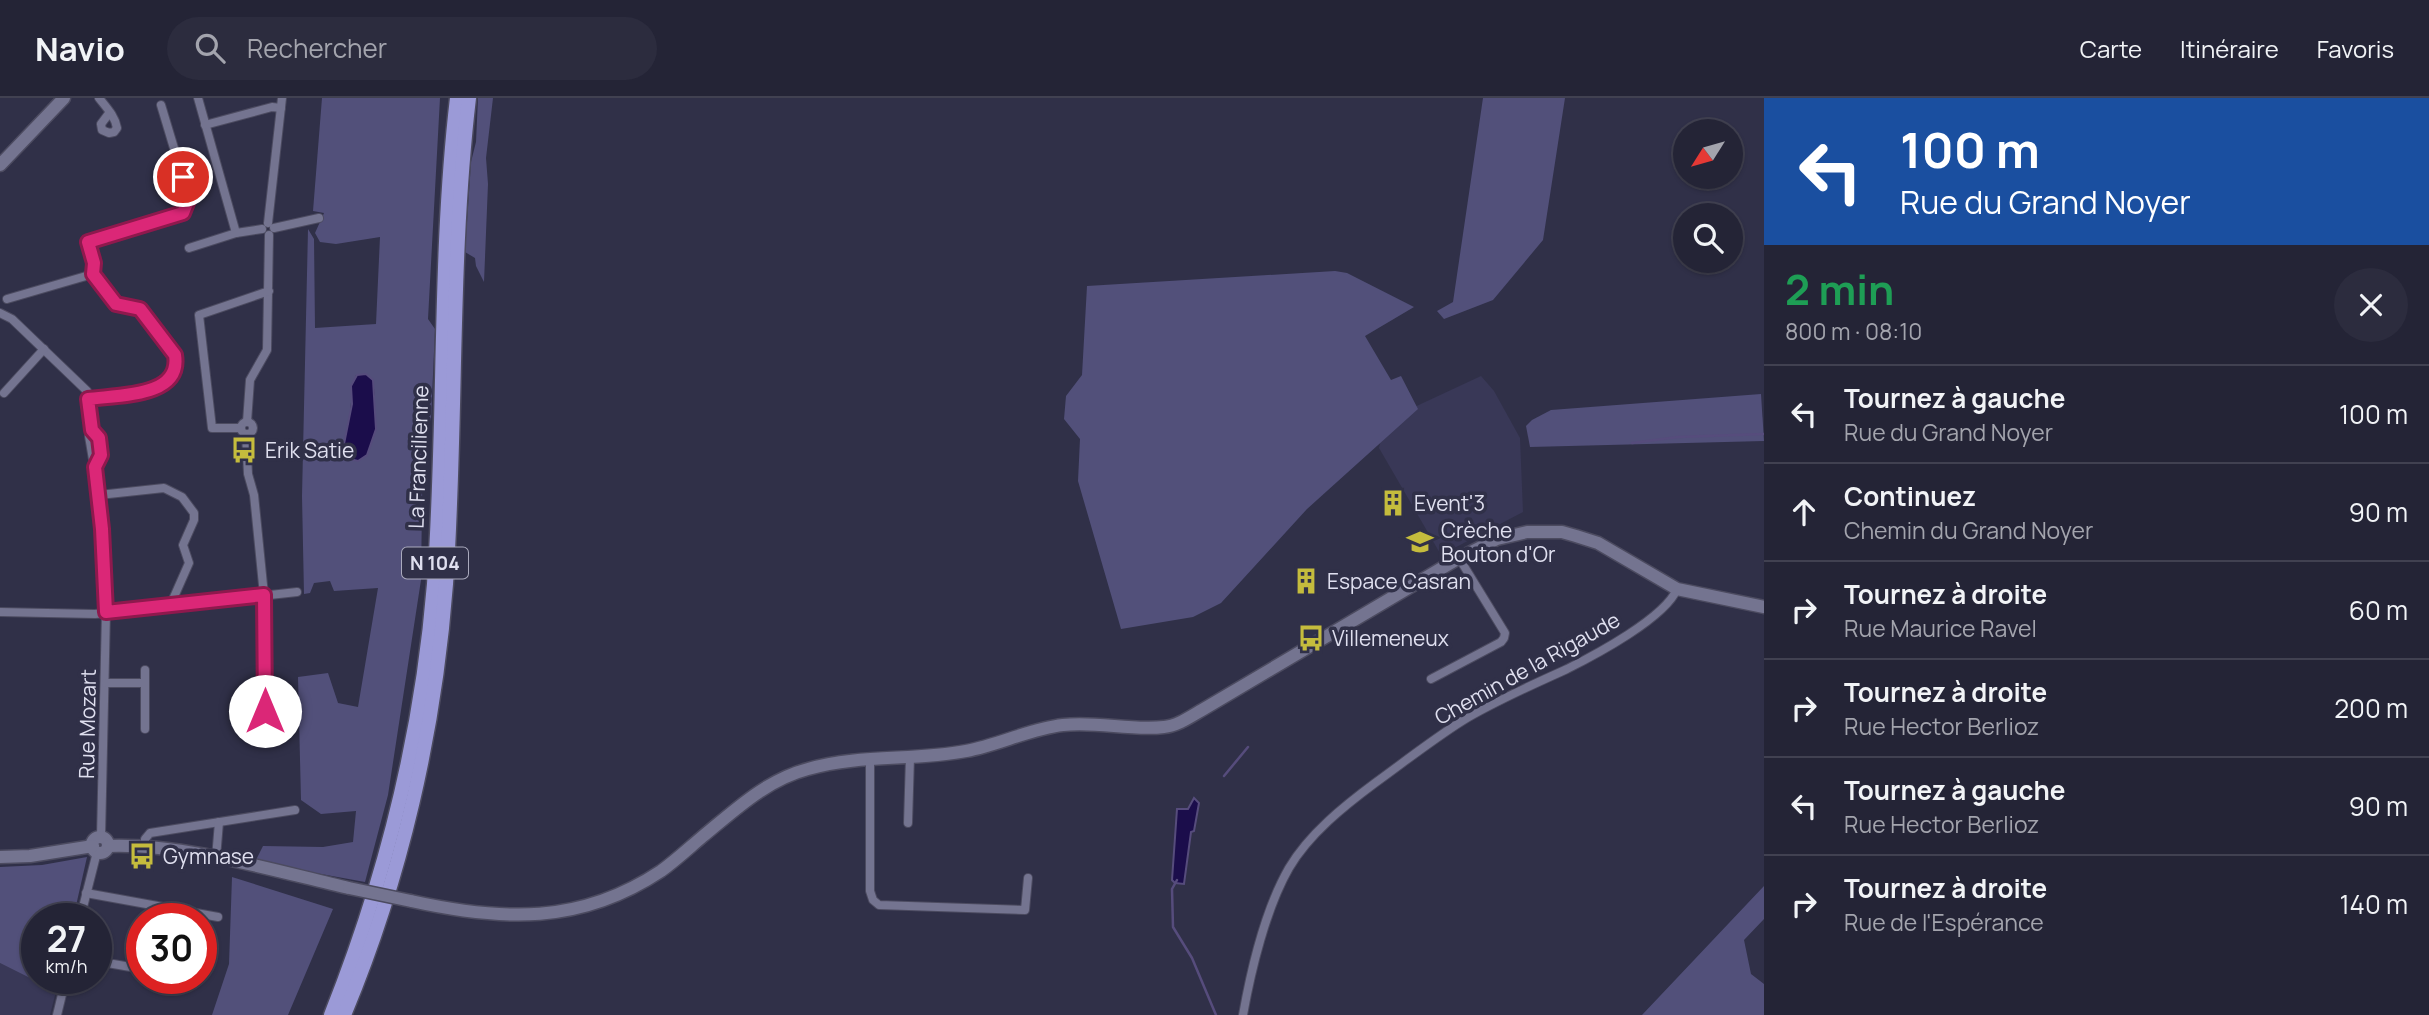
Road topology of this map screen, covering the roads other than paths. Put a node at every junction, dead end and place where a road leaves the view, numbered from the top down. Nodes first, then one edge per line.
1 (64, 98) edge
2 (99, 98) edge
3 (198, 98) edge
4 (282, 98) edge
5 (457, 98) edge
6 (469, 98) edge
7 (161, 105) dead end
8 (281, 108) junction
9 (110, 113) dead end
10 (205, 125) junction
11 (0, 165) edge
12 (319, 218) dead end
13 (268, 229) junction
14 (236, 233) junction
15 (189, 248) dead end
16 (93, 274) junction
17 (269, 292) junction
18 (7, 299) dead end
19 (0, 313) edge
20 (44, 349) junction
21 (4, 393) dead end
22 (88, 399) junction
23 (245, 428) junction
24 (99, 495) junction
25 (1459, 558) junction
26 (1677, 589) junction
27 (297, 592) dead end
28 (264, 595) junction
29 (170, 606) junction
30 (1764, 607) edge
31 (0, 612) edge
32 (106, 612) junction
33 (145, 670) dead end
34 (1430, 679) dead end
35 (106, 683) junction
36 (145, 683) junction
37 (251, 712) dead end
38 (145, 729) dead end
39 (909, 757) junction
40 (869, 760) junction
41 (295, 810) dead end
42 (219, 822) junction
43 (908, 823) dead end
44 (100, 845) junction
45 (145, 846) junction
46 (0, 857) edge
47 (216, 858) junction
48 (1028, 878) dead end
49 (86, 893) junction
50 (84, 903) edge
51 (218, 916) dead end
52 (62, 994) edge
53 (57, 1015) edge
54 (331, 1015) edge
55 (344, 1015) edge
56 (1243, 1015) edge

1 - 11 main road
2 - 9 street
3 - 10 street
4 - 8 street
5 - 54 highway, La Francilienne / N 104
6 - 55 highway, La Francilienne / N 104
7 - 16 street
8 - 10 street
8 - 13 street
10 - 14 street
12 - 13 street
13 - 14 street
13 - 17 street
14 - 15 street
16 - 18 street
16 - 22 street
17 - 23 street
17 - 23 street
19 - 20 street
20 - 21 street
20 - 22 street
22 - 24 street, Rue Mozart
23 - 28 street
24 - 29 street
24 - 32 street, Rue Mozart
25 - 26 main road
25 - 34 street
25 - 39 main road
26 - 30 main road
26 - 56 street, Chemin de la Rigaude
27 - 28 street
28 - 29 street
28 - 37 street
29 - 32 street
31 - 32 street
32 - 35 street, Rue Mozart
33 - 36 street
35 - 36 street
35 - 44 street, Rue Mozart
36 - 38 street
39 - 40 main road
39 - 43 street
40 - 47 main road, bridge
40 - 48 street
41 - 42 street
42 - 45 street
42 - 47 street
44 - 45 main road
44 - 46 main road
44 - 49 street, Rue Mozart
45 - 47 main road
49 - 50 street, Rue Mozart
49 - 51 street
52 - 53 street

